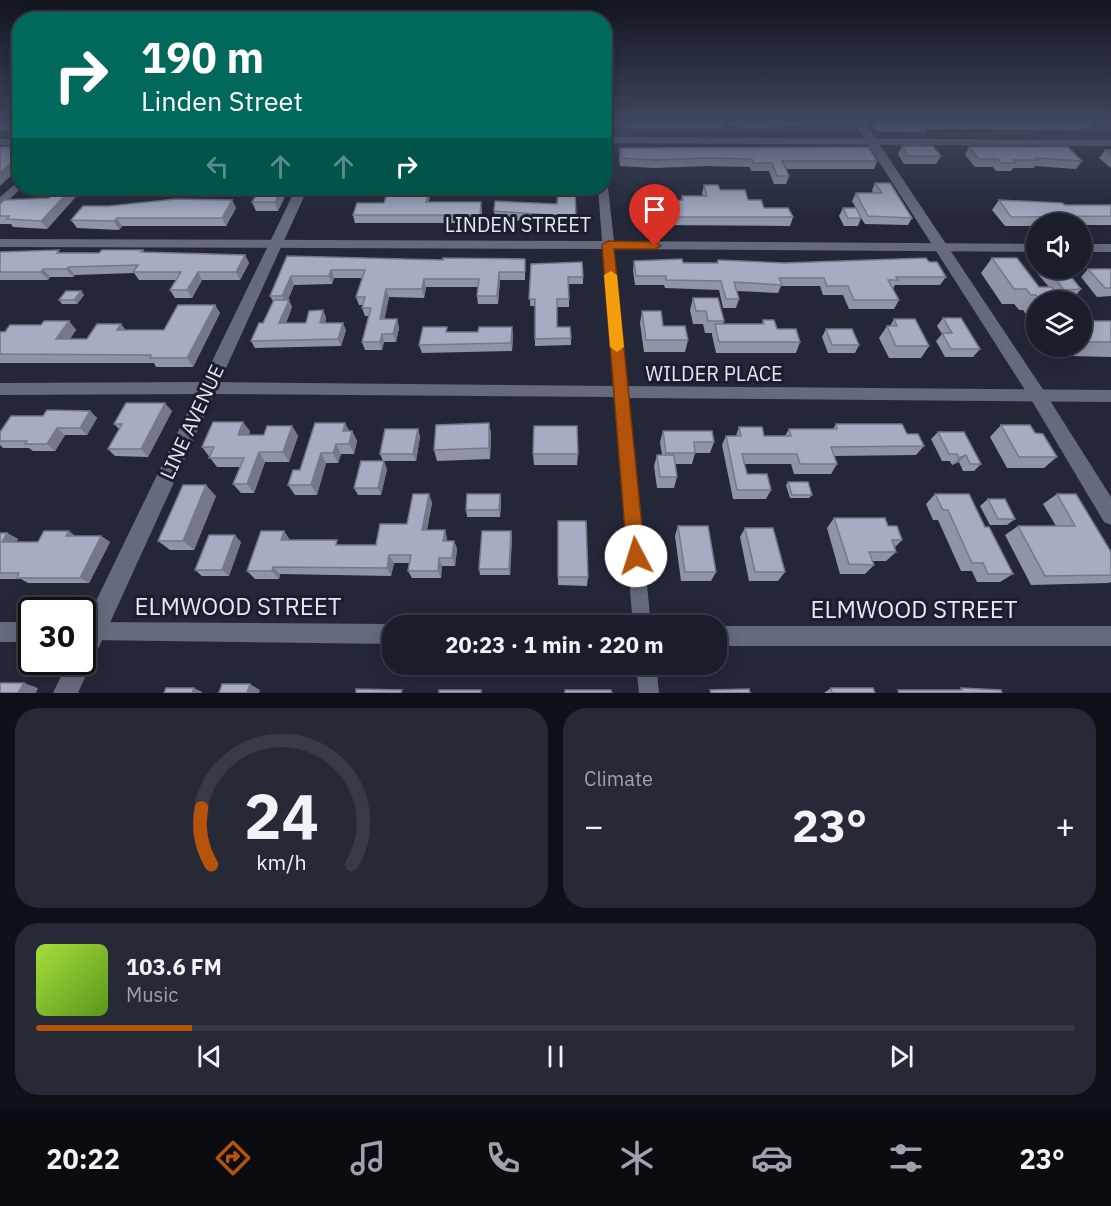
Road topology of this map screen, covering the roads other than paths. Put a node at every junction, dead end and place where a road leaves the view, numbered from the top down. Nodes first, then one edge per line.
1 (880, 153) edge
2 (12, 191) edge
3 (299, 195) edge
4 (604, 195) edge
5 (0, 203) edge
6 (0, 243) edge
7 (276, 243) junction
8 (608, 245) junction
9 (940, 247) junction
10 (1026, 248) edge
11 (1092, 248) edge
12 (1111, 248) edge
13 (208, 388) junction
14 (0, 389) edge
15 (621, 393) junction
16 (1038, 396) junction
17 (1111, 396) edge
18 (1111, 515) edge
19 (641, 615) edge
20 (96, 616) edge
21 (0, 632) edge
22 (18, 632) edge
23 (96, 632) edge
24 (382, 634) edge
25 (727, 636) edge
26 (1111, 636) edge
27 (74, 675) edge
28 (647, 675) edge
29 (65, 693) edge
30 (649, 693) edge

1 - 9 street
2 - 5 street
3 - 7 street, LINE AVENUE
4 - 8 street
6 - 7 street, LINDEN STREET
7 - 8 street, LINDEN STREET
7 - 13 street, LINE AVENUE
8 - 9 street, LINDEN STREET
8 - 15 street
9 - 10 street, LINDEN STREET
9 - 16 street
11 - 12 street
13 - 14 street, WILDER PLACE
13 - 15 street, WILDER PLACE
13 - 20 street, LINE AVENUE
15 - 16 street, WILDER PLACE
15 - 19 street
16 - 17 street, WILDER PLACE
16 - 18 street
21 - 22 street
23 - 24 street, ELMWOOD STREET
25 - 26 street, ELMWOOD STREET
27 - 29 street
28 - 30 street

